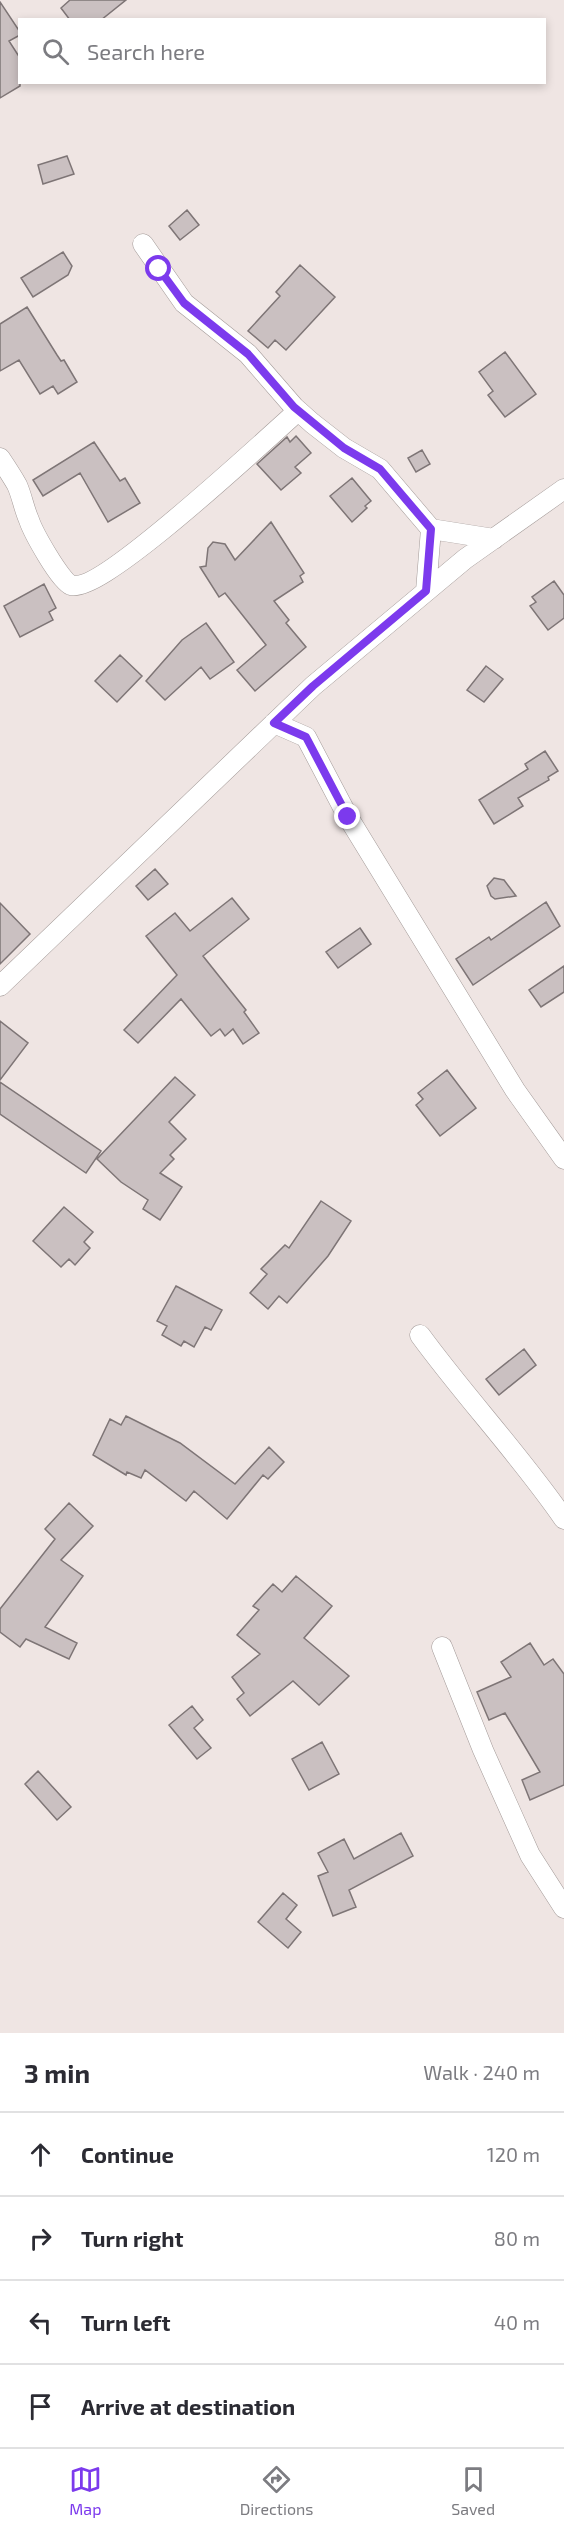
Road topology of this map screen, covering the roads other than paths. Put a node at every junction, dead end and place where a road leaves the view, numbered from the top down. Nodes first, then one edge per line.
1 (142, 244) dead end
2 (298, 411) junction
3 (0, 458) edge
4 (564, 489) edge
5 (431, 529) junction
6 (494, 539) junction
7 (426, 591) junction
8 (274, 723) junction
9 (0, 986) edge
10 (564, 1159) edge
11 (420, 1335) dead end
12 (564, 1519) edge
13 (442, 1647) dead end
14 (564, 1908) edge

1 - 2 street
2 - 3 street
2 - 5 street
4 - 6 street
5 - 6 street
5 - 7 street
6 - 7 street
7 - 8 street
8 - 9 street
8 - 10 street
11 - 12 street
13 - 14 street

